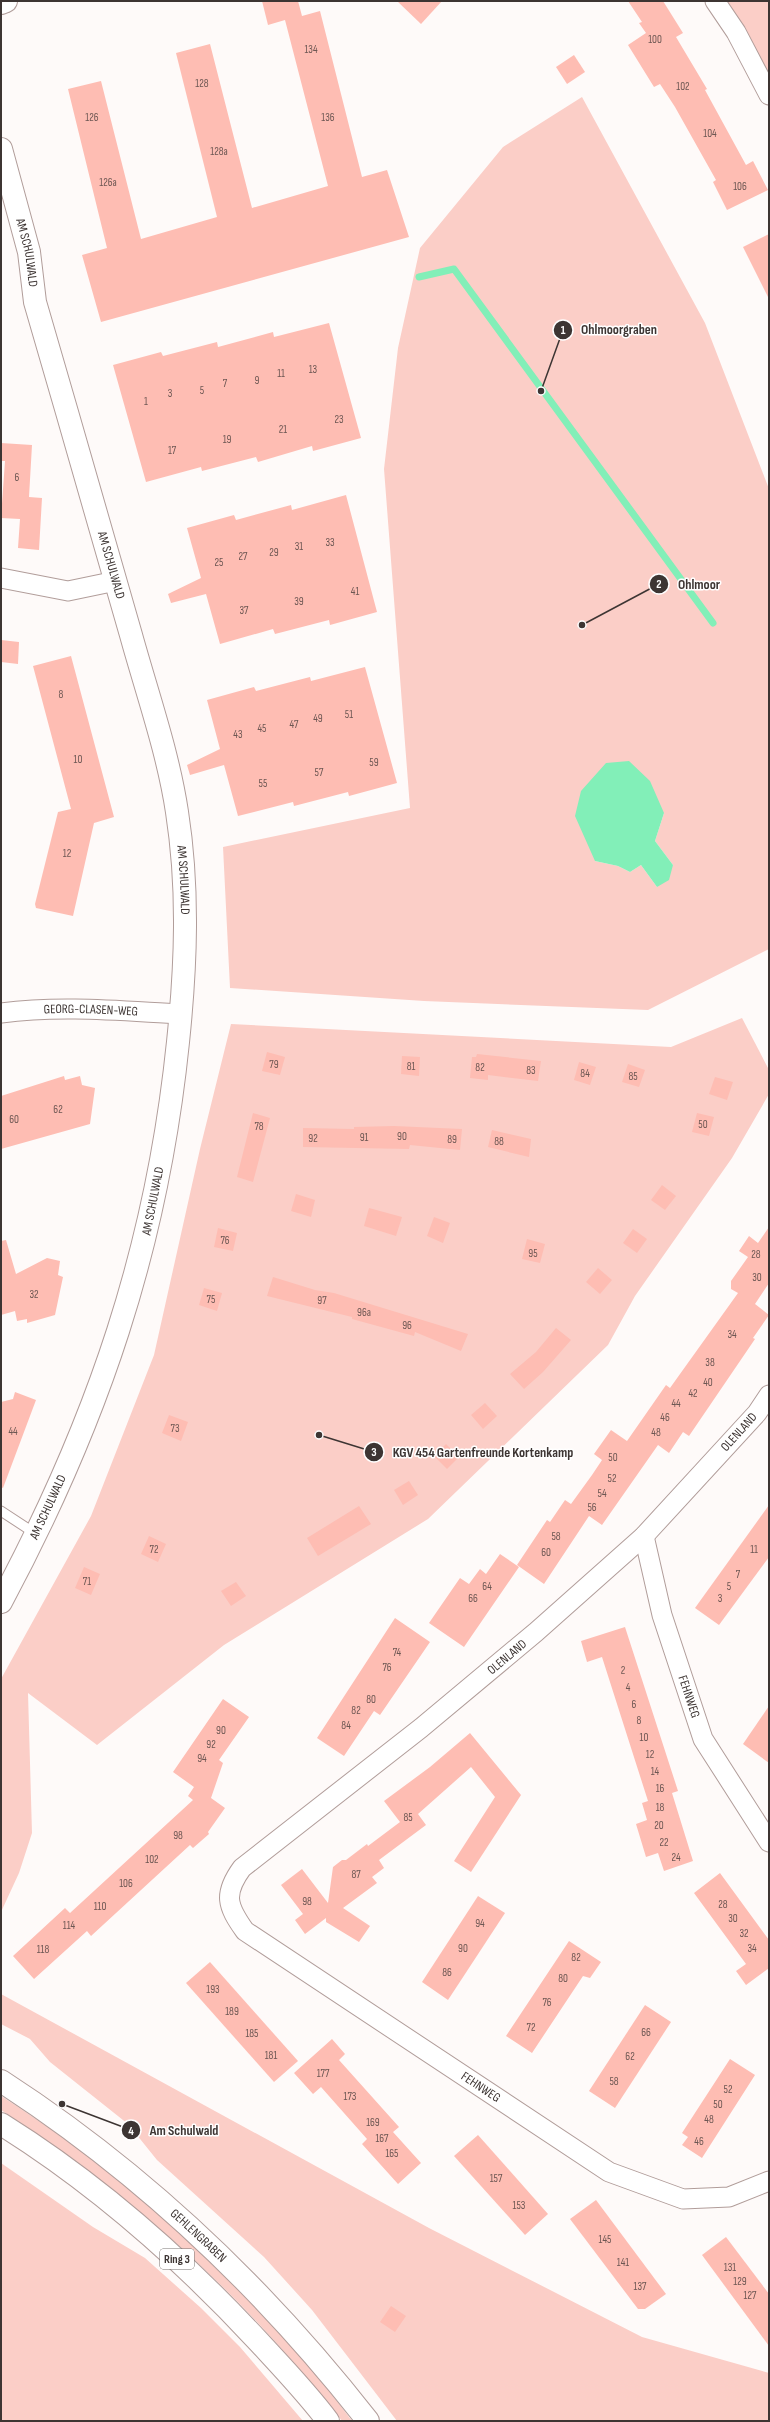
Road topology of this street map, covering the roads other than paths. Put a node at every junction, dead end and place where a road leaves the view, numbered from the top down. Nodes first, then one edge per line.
1 (6, 1) edge
2 (715, 1) edge
3 (1, 3) edge
4 (769, 95) edge
5 (1, 149) edge
6 (1, 578) edge
7 (116, 581) junction
8 (1, 1013) edge
9 (181, 1014) junction
10 (769, 1395) edge
11 (1, 1511) edge
12 (36, 1534) junction
13 (644, 1536) junction
14 (1, 1602) edge
15 (769, 1842) edge
16 (228, 1898) joint
17 (1, 2081) edge
18 (1, 2124) edge
19 (769, 2181) edge
20 (328, 2421) edge
21 (368, 2421) edge

1 - 3 street
2 - 4 street
5 - 7 street, AM SCHULWALD
6 - 7 street
7 - 9 street, AM SCHULWALD
8 - 9 street, GEORG-CLASEN-WEG
9 - 12 street, AM SCHULWALD
10 - 13 street, OLENLAND
11 - 12 lane
12 - 14 street, AM SCHULWALD
13 - 15 street, FEHNWEG
13 - 16 street, OLENLAND
16 - 19 street, FEHNWEG
17 - 21 street, GEHLENGRABEN / Ring 3
18 - 20 street, Ring 3

